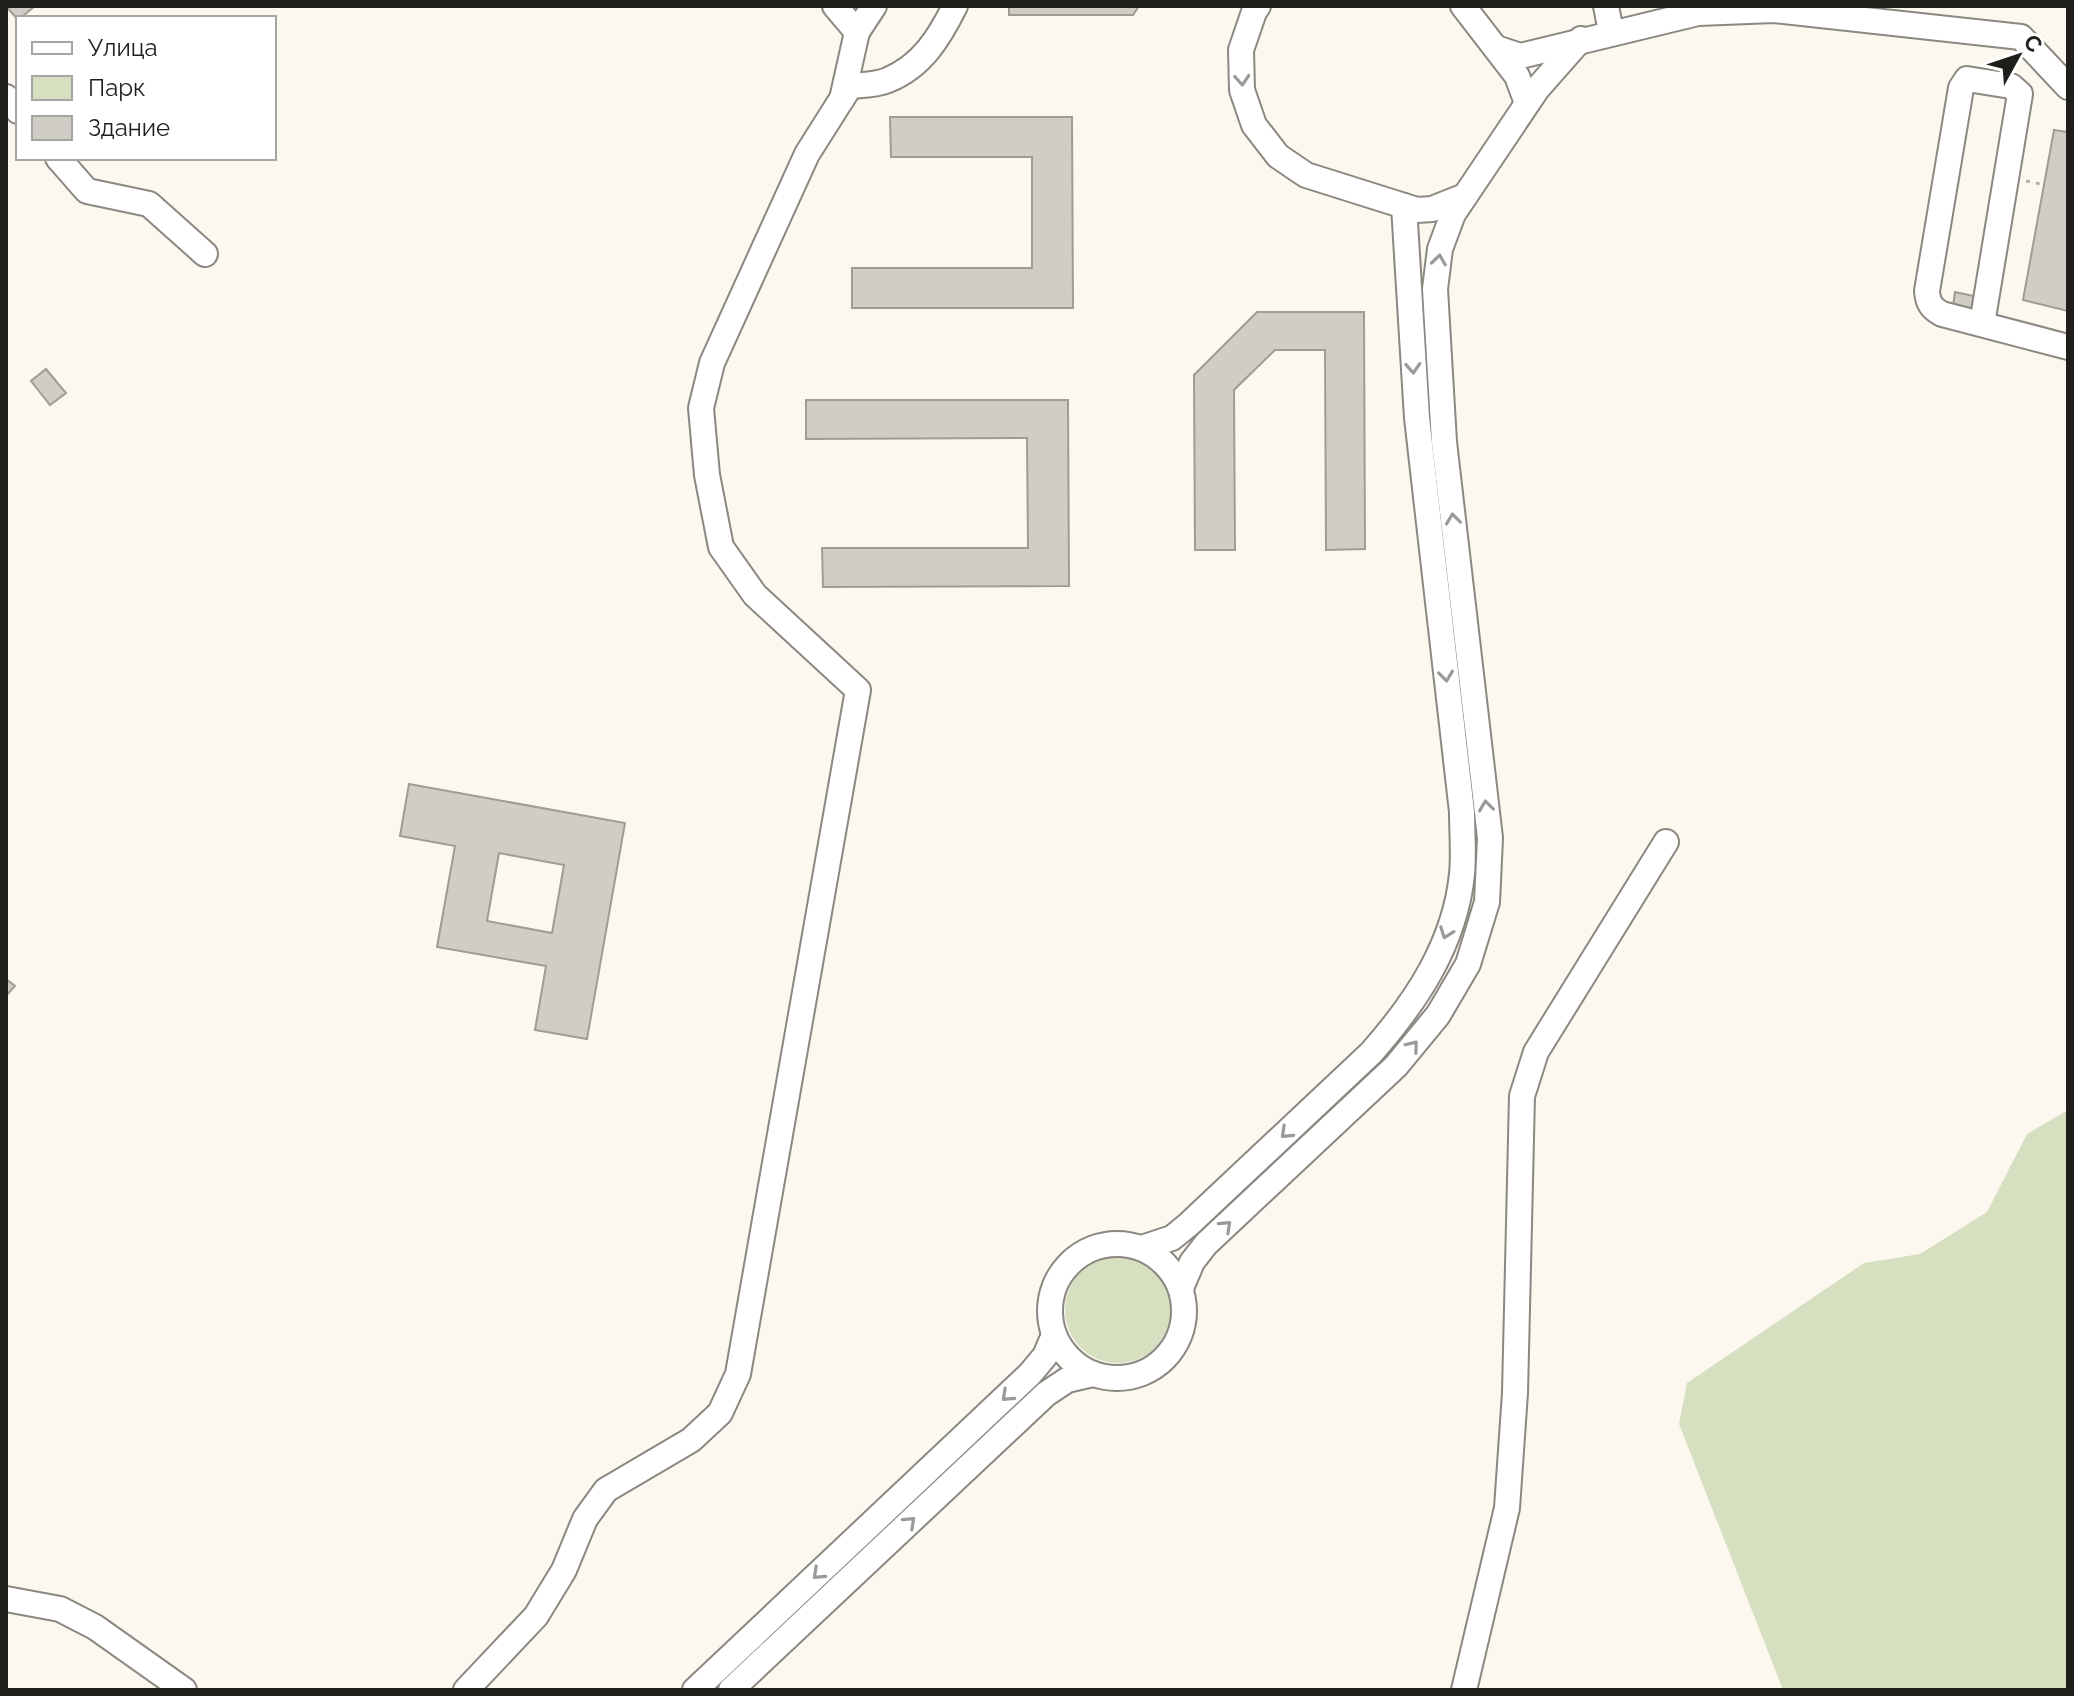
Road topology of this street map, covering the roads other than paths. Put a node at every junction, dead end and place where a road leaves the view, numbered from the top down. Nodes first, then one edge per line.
1 (835, 6) edge
2 (874, 6) edge
3 (955, 6) edge
4 (1258, 6) edge
5 (1463, 6) edge
6 (1606, 6) edge
7 (857, 32) junction
8 (1611, 32) junction
9 (1581, 39) junction
10 (1499, 49) junction
11 (2068, 87) edge
12 (842, 99) junction
13 (1527, 103) junction
14 (60, 160) edge
15 (1465, 196) junction
16 (1404, 206) junction
17 (205, 254) dead end
18 (1982, 324) junction
19 (2068, 347) edge
20 (1666, 842) dead end
21 (1142, 1248) junction
22 (1181, 1288) junction
23 (1054, 1335) junction
24 (1093, 1374) junction
25 (6, 1599) edge
26 (184, 1690) edge
27 (466, 1690) edge
28 (695, 1690) edge
29 (731, 1690) edge
30 (1464, 1690) edge

1 - 7 street
2 - 7 street
3 - 12 street
4 -> 16 street
5 - 10 street
6 - 8 street
7 - 12 street
8 - 9 street
8 - 11 street
9 - 10 street
9 - 13 street
10 - 13 street
12 - 27 street
13 - 15 street
14 - 17 street
15 - 16 street
22 -> 15 street
16 -> 21 street
18 - 18 street
18 - 19 street
20 - 30 street
21 - 22 street
21 - 23 street
22 - 24 street
23 - 24 street
23 -> 28 street
29 -> 24 street
25 - 26 street

